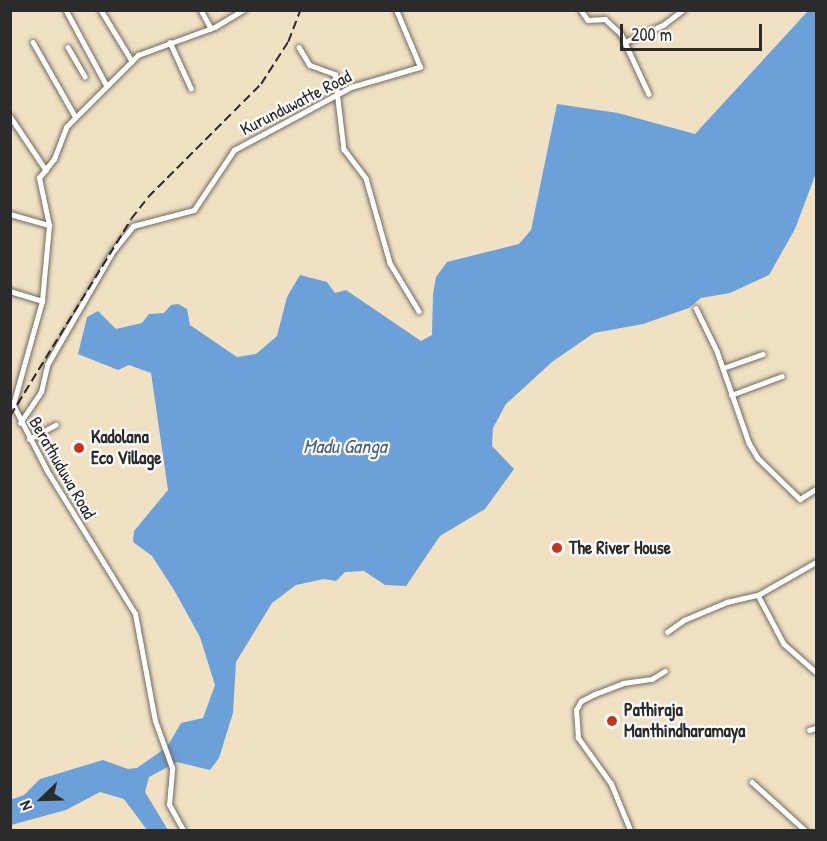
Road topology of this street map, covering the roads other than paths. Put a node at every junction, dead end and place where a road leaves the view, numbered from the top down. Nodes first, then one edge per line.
1 (66, 10) edge
2 (101, 10) edge
3 (201, 10) edge
4 (396, 10) edge
5 (581, 10) edge
6 (682, 10) edge
7 (241, 11) edge
8 (211, 28) junction
9 (33, 42) dead end
10 (170, 42) junction
11 (625, 42) junction
12 (68, 47) dead end
13 (299, 47) dead end
14 (90, 56) junction
15 (132, 60) junction
16 (78, 63) junction
17 (85, 76) dead end
18 (107, 86) junction
19 (191, 88) dead end
20 (338, 93) junction
21 (649, 94) dead end
22 (10, 116) edge
23 (75, 116) junction
24 (46, 170) junction
25 (10, 214) edge
26 (49, 225) junction
27 (10, 291) edge
28 (42, 301) junction
29 (696, 308) dead end
30 (419, 311) dead end
31 (764, 354) dead end
32 (723, 368) junction
33 (782, 376) dead end
34 (731, 395) junction
35 (11, 406) edge
36 (20, 423) junction
37 (55, 425) dead end
38 (29, 439) junction
39 (816, 489) edge
40 (816, 562) edge
41 (758, 595) junction
42 (667, 632) dead end
43 (665, 671) dead end
44 (816, 672) edge
45 (816, 728) edge
46 (809, 730) dead end
47 (752, 782) dead end
48 (183, 831) edge
49 (630, 831) edge
50 (805, 831) edge

1 - 14 street
2 - 15 street
3 - 8 street
4 - 20 street, Kurunduwatte Road
5 - 11 street
6 - 11 street
7 - 8 street, Berathuduwa Road
8 - 10 street, Berathuduwa Road
9 - 23 street
10 - 15 street, Berathuduwa Road
10 - 19 street
11 - 21 street
12 - 16 street
13 - 20 street
14 - 16 street
14 - 18 street
15 - 18 street, Berathuduwa Road
16 - 17 street
18 - 23 street, Berathuduwa Road
20 - 30 street
20 - 36 street, Kurunduwatte Road
22 - 24 street
23 - 24 street, Berathuduwa Road
24 - 26 street, Berathuduwa Road
25 - 26 street
26 - 28 street, Berathuduwa Road
27 - 28 street
28 - 35 street, Berathuduwa Road
29 - 32 street
31 - 32 street
32 - 34 street
33 - 34 street
34 - 39 street
35 - 36 street, Berathuduwa Road
36 - 38 street, Berathuduwa Road
37 - 38 street
38 - 48 street, Berathuduwa Road
40 - 41 street
41 - 42 street
41 - 44 street
43 - 49 street
45 - 46 street
47 - 50 street

